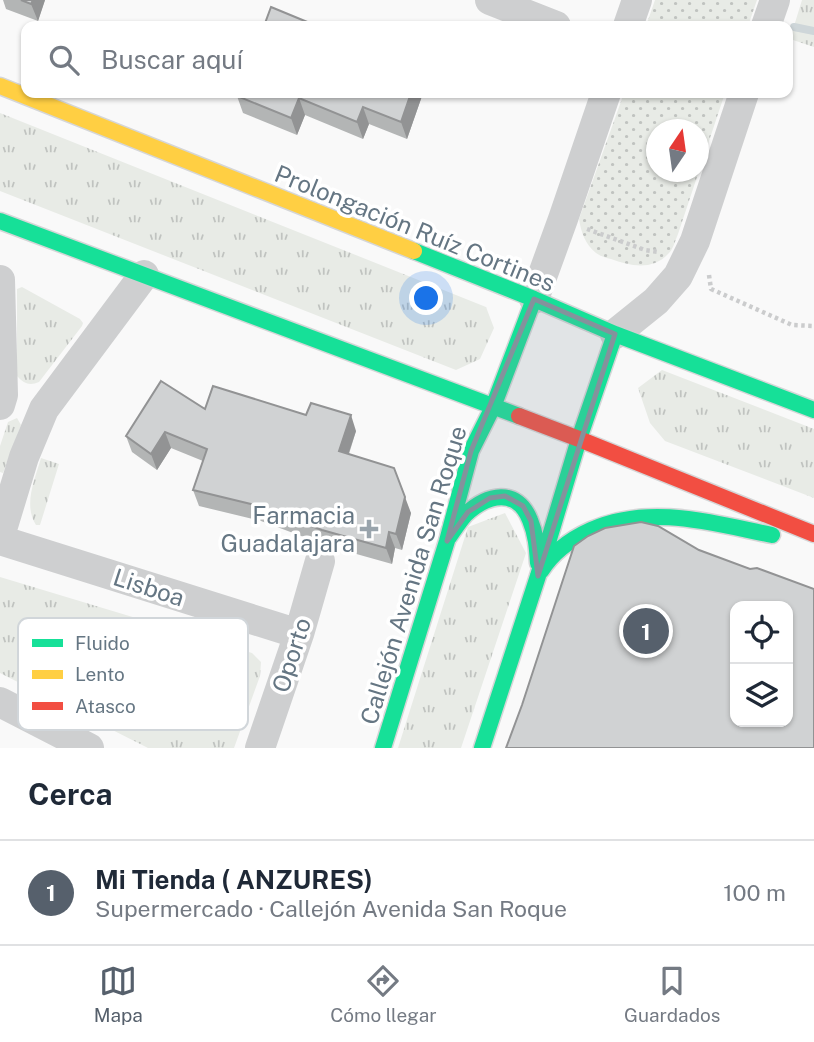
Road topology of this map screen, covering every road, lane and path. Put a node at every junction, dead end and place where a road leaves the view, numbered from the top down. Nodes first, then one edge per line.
1 (637, 0) edge
2 (775, 0) edge
3 (504, 3) edge
4 (545, 21) edge
5 (630, 21) edge
6 (768, 21) edge
7 (0, 86) edge
8 (21, 94) edge
9 (30, 98) edge
10 (604, 98) edge
11 (742, 98) edge
12 (0, 221) edge
13 (580, 226) dead end
14 (670, 254) dead end
15 (707, 267) dead end
16 (144, 275) junction
17 (0, 280) edge
18 (534, 299) junction
19 (814, 326) edge
20 (615, 334) junction
21 (1, 400) edge
22 (493, 407) junction
23 (44, 410) junction
24 (814, 410) edge
25 (579, 439) junction
26 (814, 534) edge
27 (0, 538) edge
28 (447, 541) junction
29 (814, 543) edge
30 (320, 561) dead end
31 (538, 576) junction
32 (299, 634) junction
33 (0, 702) edge
34 (18, 711) edge
35 (54, 730) edge
36 (89, 748) edge
37 (260, 748) edge
38 (383, 748) edge
39 (482, 748) edge

1 - 5 street
2 - 6 street
3 - 4 street
7 - 8 main road, Prolongación Ruíz Cortines
9 - 18 main road, Prolongación Ruíz Cortines
10 - 18 street
11 - 20 street
12 - 16 main road
13 - 14 path
15 - 19 path
16 - 22 main road
16 - 23 street
17 - 21 street
18 - 20 main road, Prolongación Ruíz Cortines
18 - 22 main road, Callejón Avenida San Roque
20 - 24 main road, Prolongación Ruíz Cortines
20 - 25 main road
21 - 23 street
22 - 25 main road
22 - 28 main road, Callejón Avenida San Roque
23 - 27 street
25 - 26 main road
25 - 31 main road
27 - 32 street, Lisboa
28 - 31 main road
28 - 38 main road, Callejón Avenida San Roque
29 - 31 main road
30 - 32 street, Oporto
31 - 39 main road
32 - 37 street, Oporto
33 - 34 street
35 - 36 street

